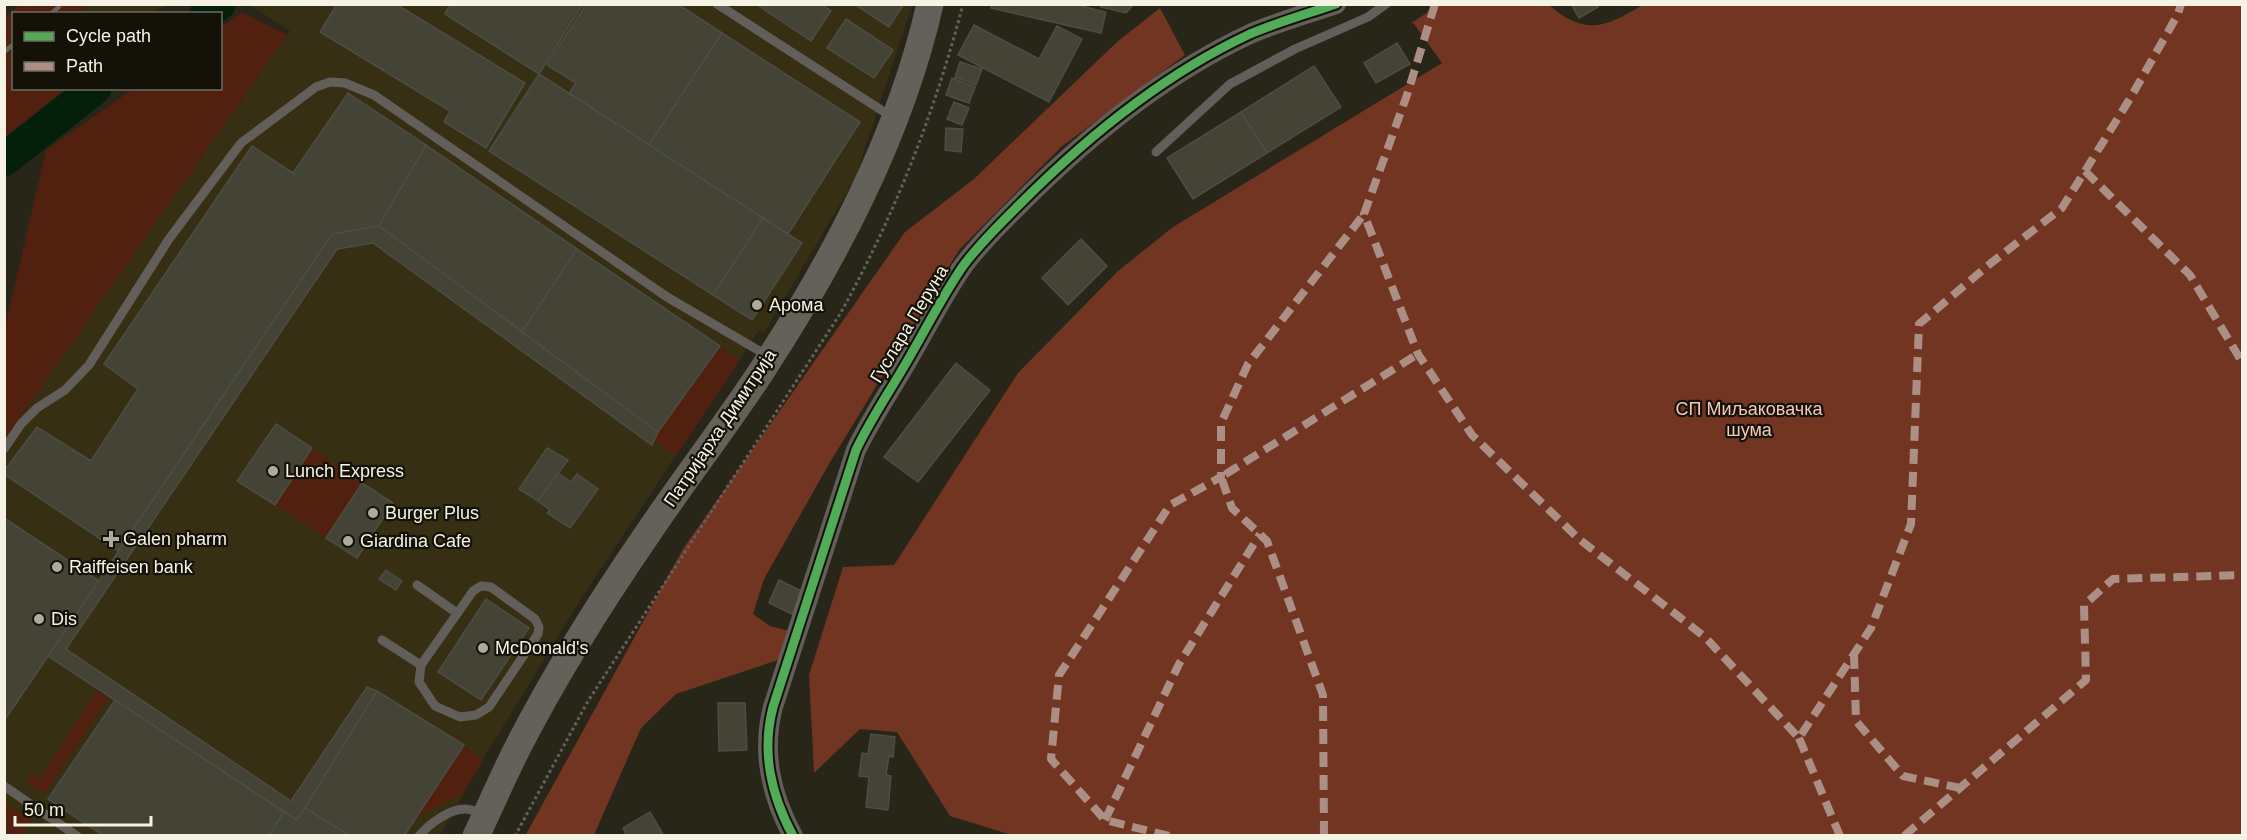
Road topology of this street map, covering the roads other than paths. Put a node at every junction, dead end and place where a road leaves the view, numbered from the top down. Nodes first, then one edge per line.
1 (717, 4) edge
2 (930, 4) edge
3 (1336, 4) edge
4 (1386, 4) edge
5 (894, 119) junction
6 (1156, 152) dead end
7 (770, 357) junction
8 (4, 448) edge
9 (417, 585) dead end
10 (457, 613) junction
11 (382, 640) dead end
12 (421, 665) junction
13 (5, 787) edge
14 (481, 825) edge
15 (77, 836) edge
16 (418, 836) edge
17 (793, 836) edge

1 - 5 lane
2 - 5 main road, Патријарха Димитрија
3 - 17 street, Гуслара Перуна
4 - 6 lane
5 - 7 main road, Патријарха Димитрија
7 - 8 lane
7 - 14 main road, Патријарха Димитрија
9 - 10 lane
10 - 12 lane
10 - 12 lane
11 - 12 lane
13 - 15 lane
14 - 16 lane

